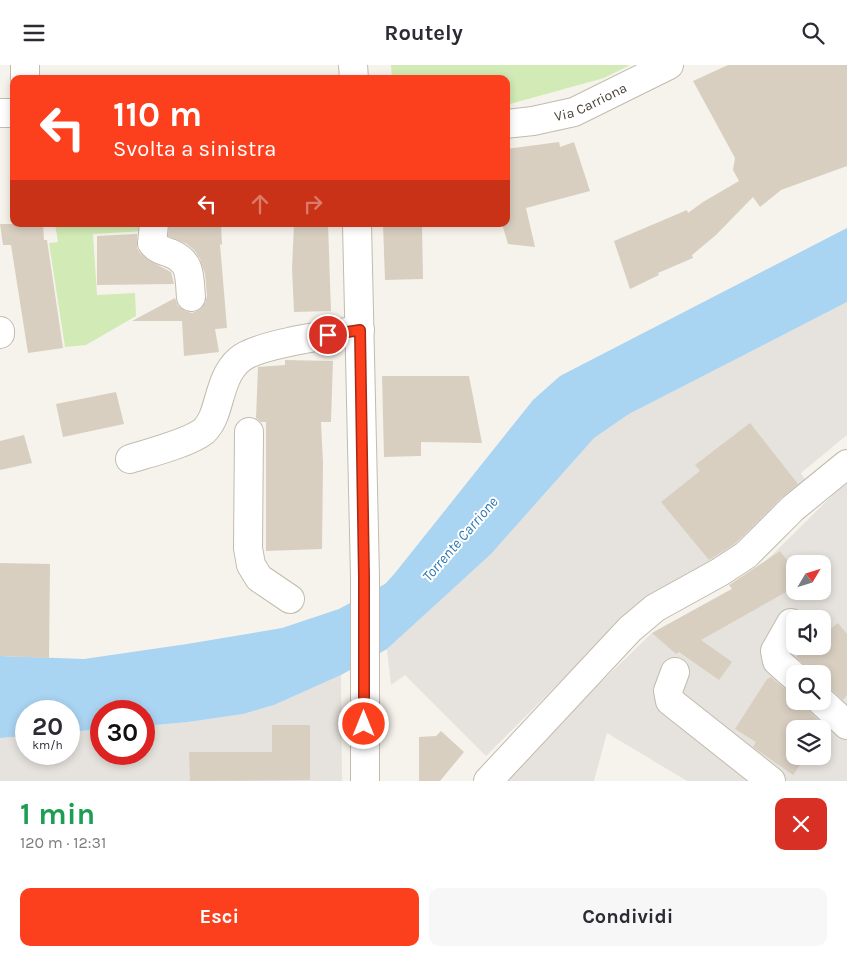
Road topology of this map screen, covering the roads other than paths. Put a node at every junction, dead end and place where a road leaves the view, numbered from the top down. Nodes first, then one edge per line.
1 (669, 65) edge
2 (510, 124) edge
3 (154, 227) edge
4 (357, 227) edge
5 (191, 297) dead end
6 (360, 330) junction
7 (0, 331) edge
8 (0, 335) edge
9 (249, 432) dead end
10 (130, 459) dead end
11 (847, 464) edge
12 (290, 599) dead end
13 (786, 633) edge
14 (786, 669) edge
15 (675, 672) dead end
16 (831, 710) edge
17 (847, 725) edge
18 (365, 781) edge
19 (488, 781) edge
20 (771, 781) edge

1 - 2 street, Via Carriona
3 - 5 street
4 - 6 street
6 - 10 street
6 - 18 street
7 - 8 street
9 - 12 street
11 - 19 street
13 - 14 street
15 - 20 street
16 - 17 street

